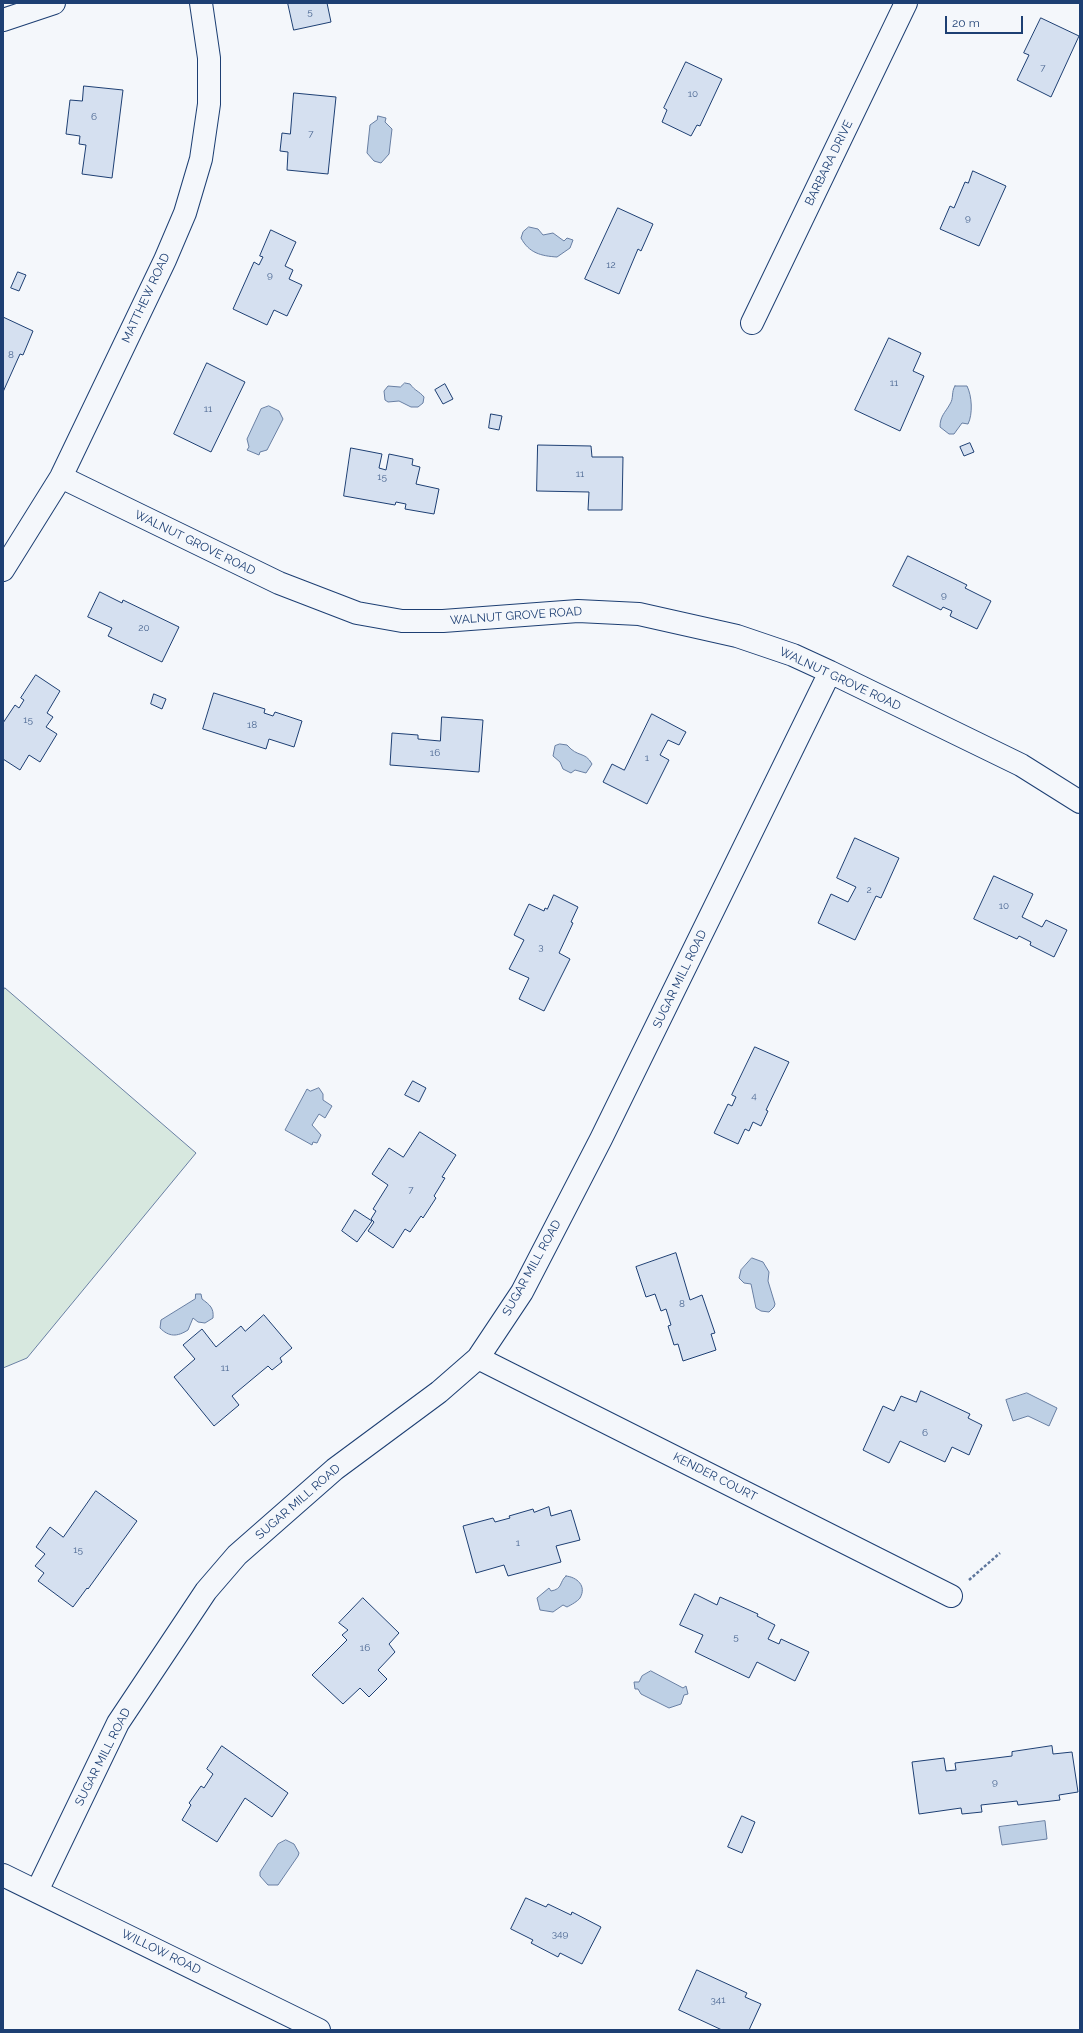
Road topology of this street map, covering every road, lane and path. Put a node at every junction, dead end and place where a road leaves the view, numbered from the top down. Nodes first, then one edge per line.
1 (54, 3) edge
2 (201, 3) edge
3 (906, 3) edge
4 (3, 20) edge
5 (752, 324) dead end
6 (61, 477) junction
7 (3, 570) edge
8 (830, 672) junction
9 (1080, 802) edge
10 (478, 1358) junction
11 (1000, 1553) dead end
12 (951, 1596) joint
13 (3, 1875) edge
14 (37, 1891) junction
15 (319, 2030) edge

1 - 4 street
2 - 6 street, MATTHEW ROAD
3 - 5 street, BARBARA DRIVE
6 - 7 street, MATTHEW ROAD
6 - 8 street, WALNUT GROVE ROAD
8 - 9 street, WALNUT GROVE ROAD
8 - 10 street, SUGAR MILL ROAD
10 - 12 street, KENDER COURT
10 - 14 street, SUGAR MILL ROAD
11 - 12 path
13 - 14 street, WILLOW ROAD
14 - 15 street, WILLOW ROAD

